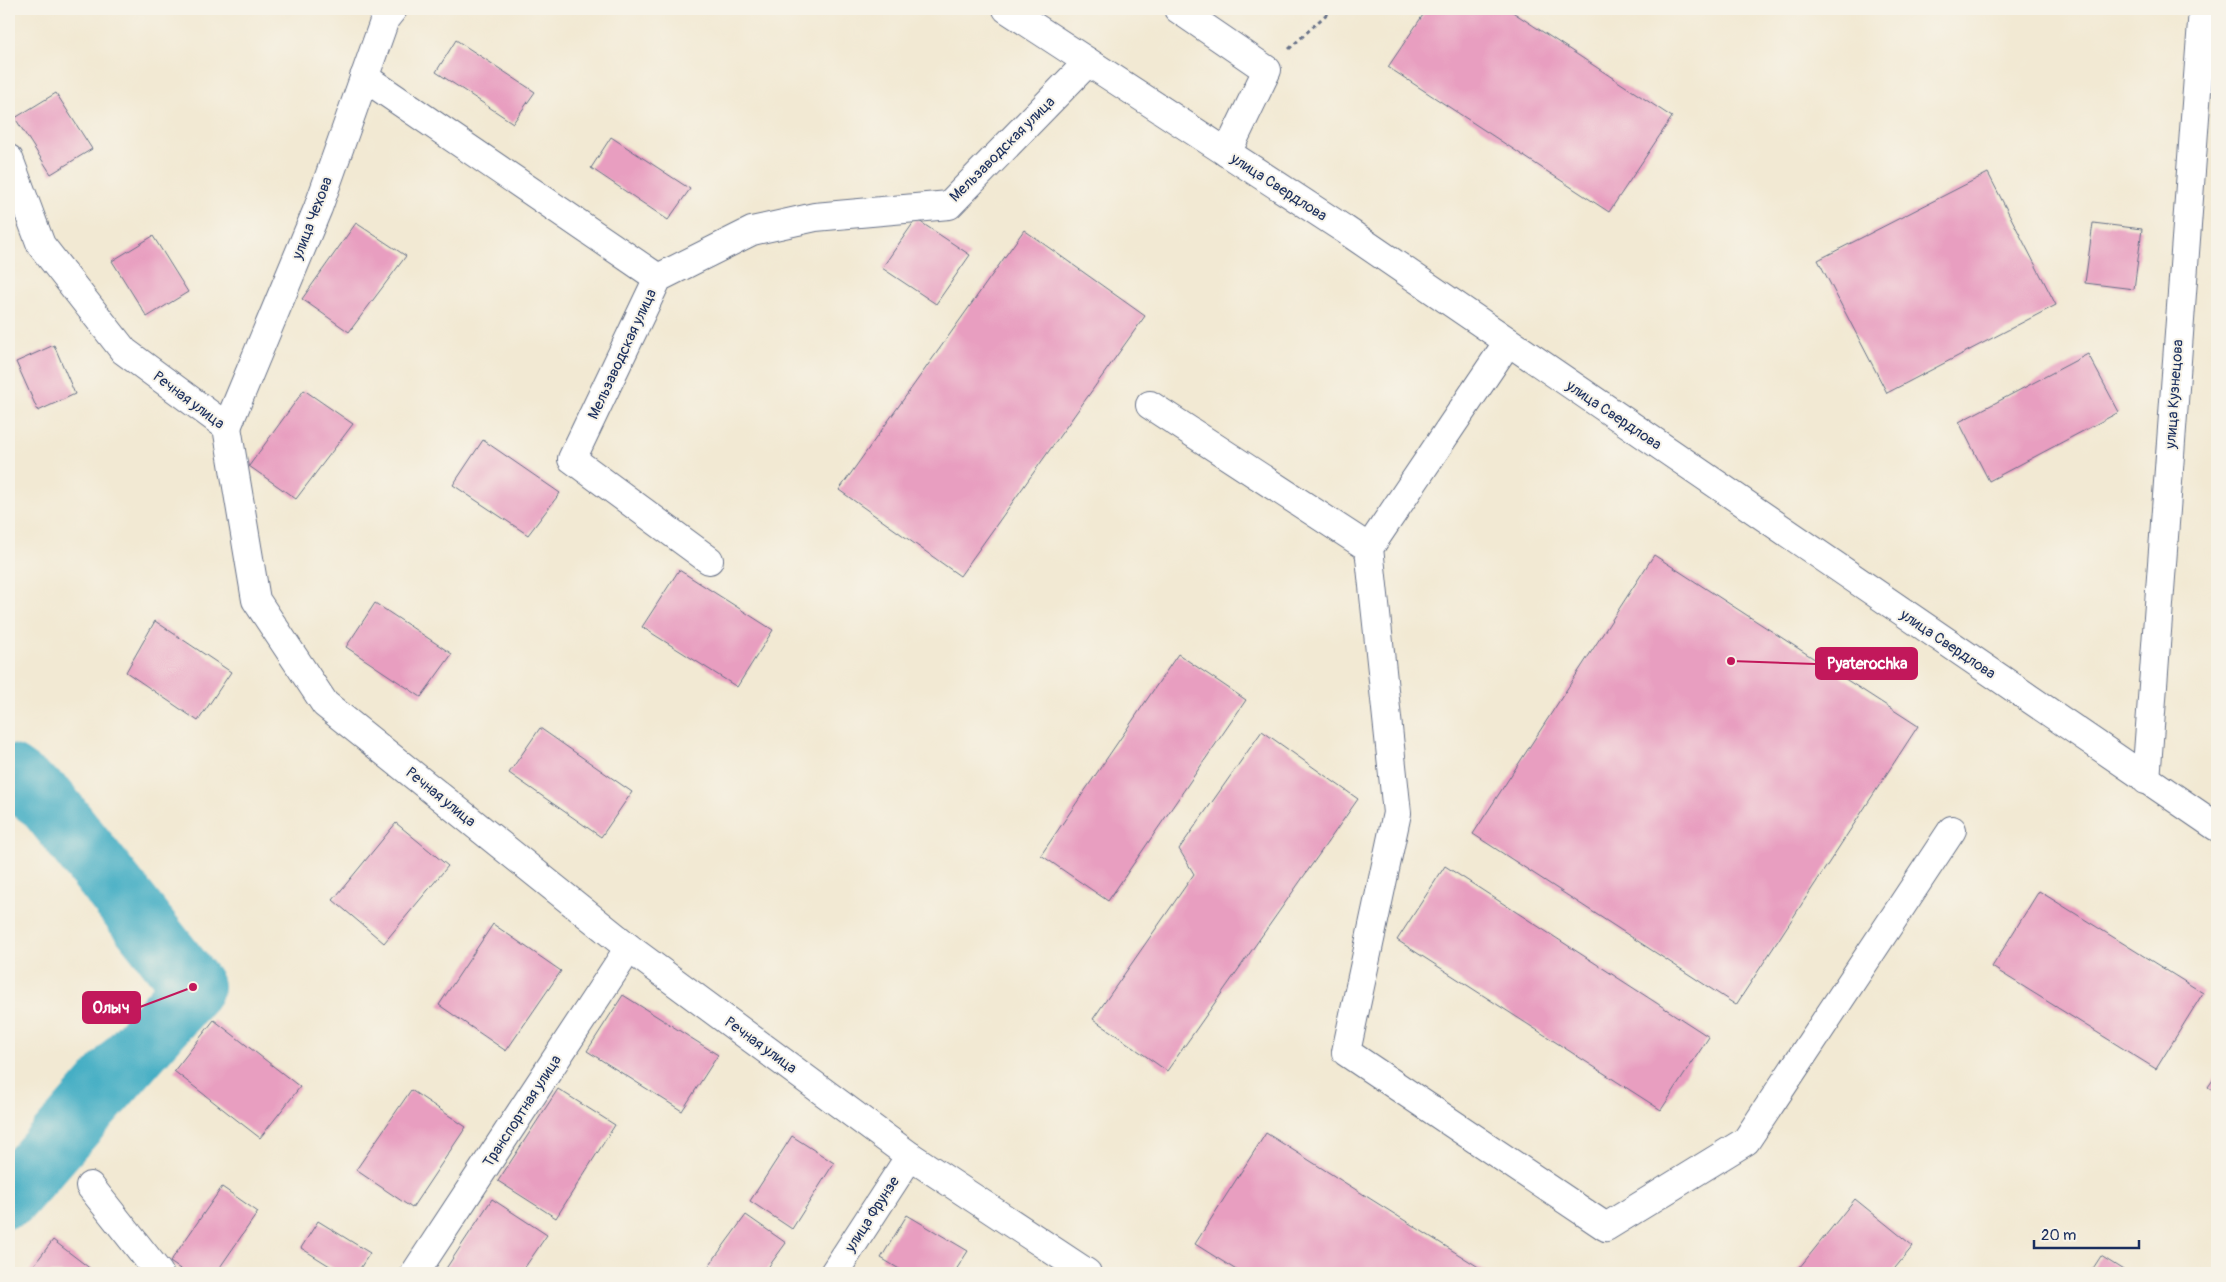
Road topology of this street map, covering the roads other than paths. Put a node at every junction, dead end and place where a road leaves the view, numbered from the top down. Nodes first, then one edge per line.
1 (393, 9) edge
2 (1007, 9) edge
3 (1178, 9) edge
4 (2203, 9) edge
5 (1088, 62) junction
6 (364, 77) junction
7 (1227, 153) junction
8 (9, 159) edge
9 (658, 278) junction
10 (1508, 342) junction
11 (1150, 405) dead end
12 (227, 427) junction
13 (1369, 548) junction
14 (710, 560) dead end
15 (2146, 780) junction
16 (2217, 827) edge
17 (1952, 830) dead end
18 (629, 948) junction
19 (910, 1156) junction
20 (90, 1186) dead end
21 (159, 1273) edge
22 (415, 1273) edge
23 (834, 1273) edge
24 (1087, 1273) edge

1 - 6 street, улица Чехова
2 - 5 street, улица Свердлова
3 - 7 street
4 - 15 street, улица Кузнецова
5 - 7 street, улица Свердлова
5 - 9 street, Мельзаводская улица
6 - 9 street
6 - 12 street, улица Чехова
7 - 10 street, улица Свердлова
8 - 12 street, Речная улица
9 - 14 street, Мельзаводская улица
10 - 13 street
10 - 15 street, улица Свердлова
11 - 13 street
12 - 18 street, Речная улица
13 - 17 street
15 - 16 street, улица Свердлова
18 - 19 street, Речная улица
18 - 22 street, Транспортная улица
19 - 23 street, улица Фрунзе
19 - 24 street, Речная улица
20 - 21 street

